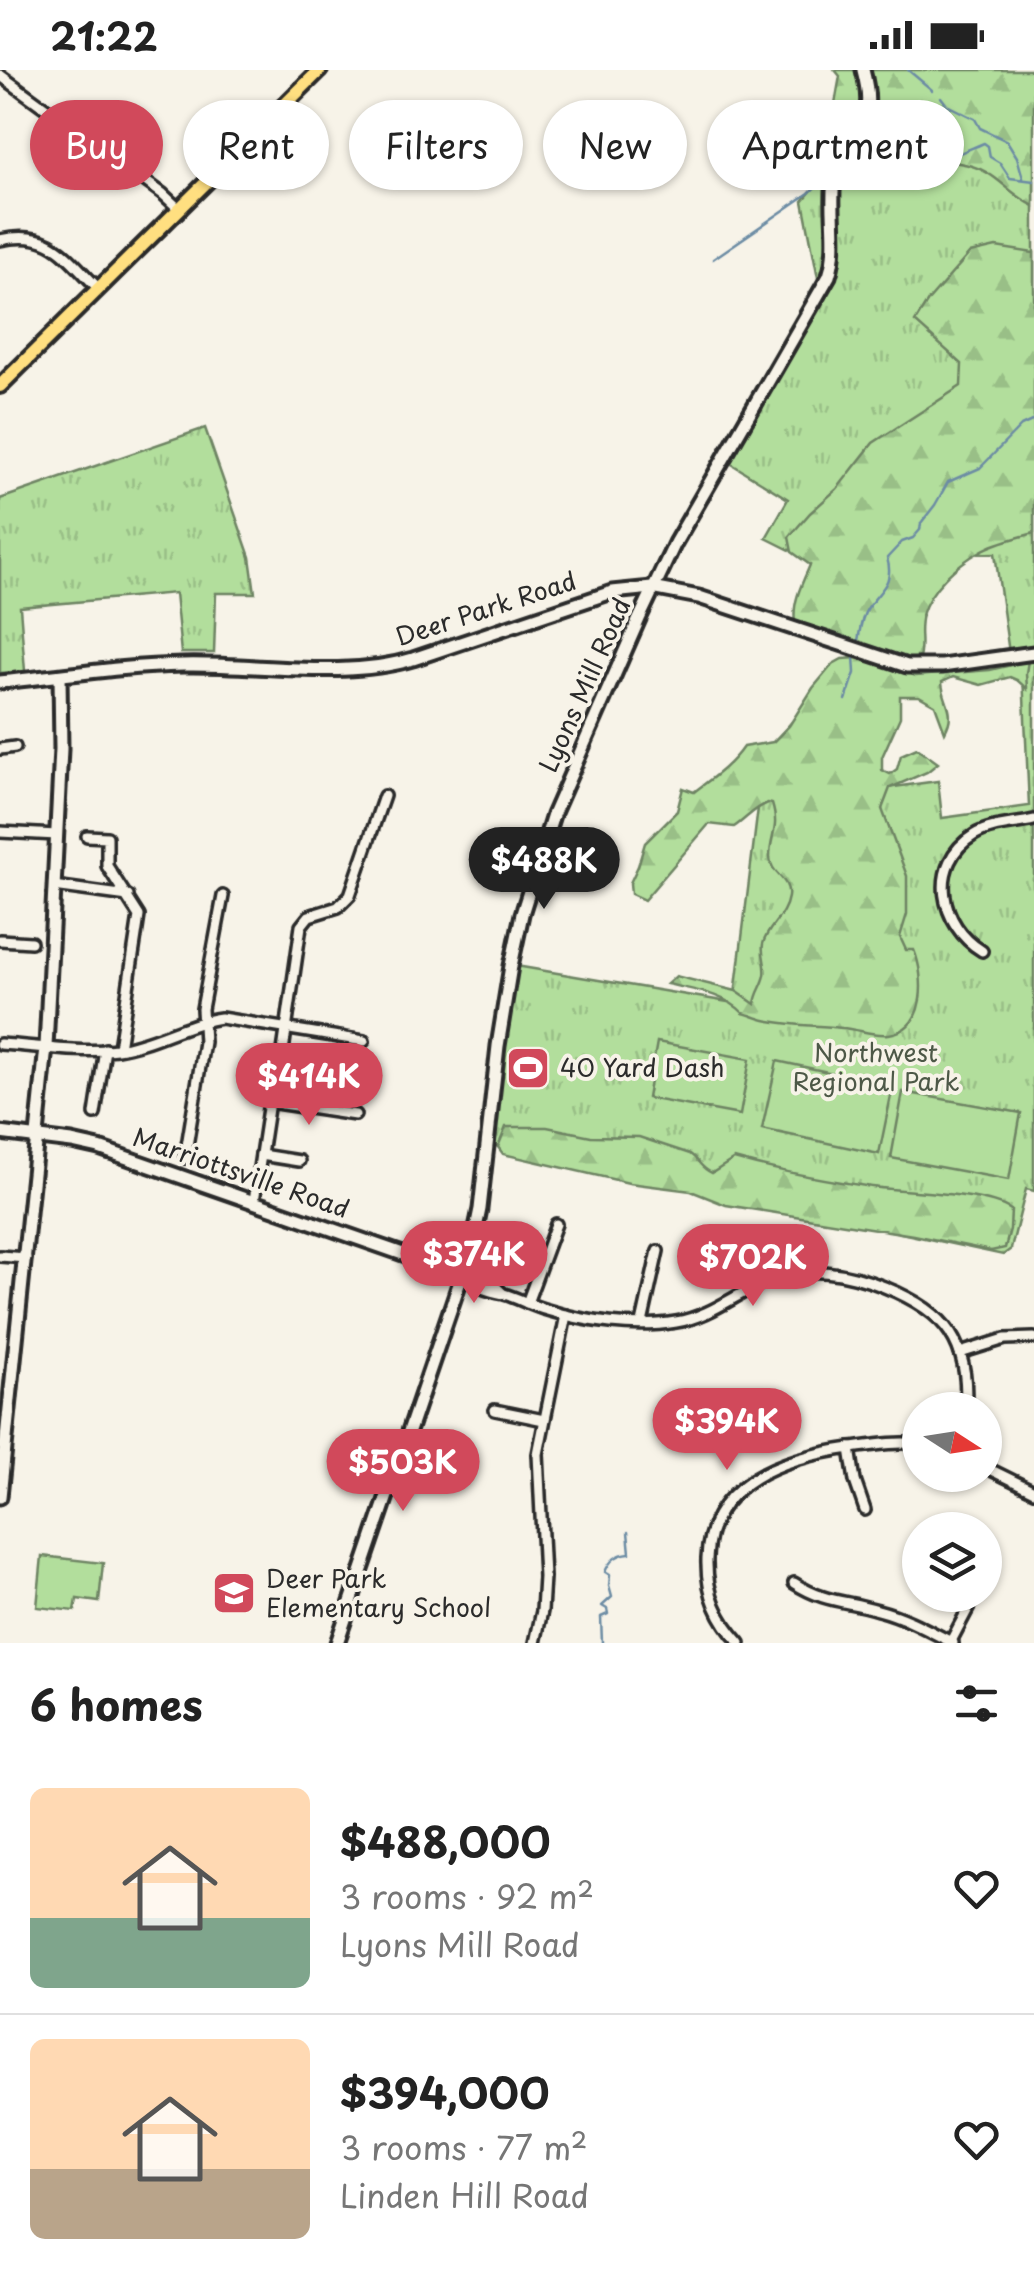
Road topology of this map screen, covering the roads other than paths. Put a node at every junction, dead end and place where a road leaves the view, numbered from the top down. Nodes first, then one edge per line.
1 (320, 70) edge
2 (863, 70) edge
3 (0, 75) edge
4 (180, 209) junction
5 (0, 240) edge
6 (98, 290) junction
7 (0, 386) edge
8 (652, 588) junction
9 (1034, 652) edge
10 (60, 676) junction
11 (0, 682) edge
12 (15, 747) dead end
13 (0, 749) edge
14 (384, 796) dead end
15 (1034, 820) edge
16 (0, 832) edge
17 (58, 835) junction
18 (86, 836) dead end
19 (54, 886) junction
20 (128, 896) junction
21 (223, 896) dead end
22 (0, 940) edge
23 (31, 942) dead end
24 (982, 951) dead end
25 (202, 1022) junction
26 (286, 1028) junction
27 (364, 1041) dead end
28 (0, 1044) edge
29 (46, 1046) junction
30 (119, 1048) junction
31 (105, 1050) junction
32 (269, 1102) junction
33 (95, 1114) dead end
34 (355, 1115) dead end
35 (0, 1133) edge
36 (39, 1137) junction
37 (261, 1155) junction
38 (185, 1158) dead end
39 (299, 1161) dead end
40 (254, 1202) junction
41 (556, 1224) dead end
42 (658, 1251) dead end
43 (0, 1256) edge
44 (26, 1258) junction
45 (463, 1275) junction
46 (527, 1304) junction
47 (566, 1315) junction
48 (642, 1323) junction
49 (1034, 1338) edge
50 (960, 1353) junction
51 (965, 1392) edge
52 (495, 1410) dead end
53 (544, 1420) junction
54 (902, 1443) edge
55 (850, 1448) junction
56 (2, 1458) edge
57 (1002, 1476) edge
58 (1034, 1492) edge
59 (0, 1497) edge
60 (865, 1510) dead end
61 (794, 1583) dead end
62 (966, 1612) edge
63 (338, 1643) edge
64 (535, 1643) edge
65 (740, 1643) edge
66 (951, 1643) edge

1 - 4 main road
2 - 8 main road, Lyons Mill Road
3 - 4 street
4 - 6 main road
5 - 6 street
6 - 7 main road
8 - 9 main road, Deer Park Road
8 - 10 main road, Deer Park Road
8 - 45 main road, Lyons Mill Road
10 - 11 main road, Deer Park Road
10 - 17 main road
12 - 13 street
14 - 26 street
15 - 24 street
16 - 17 street
17 - 19 main road
18 - 20 street
19 - 20 street
19 - 29 main road
20 - 30 street
21 - 25 street
22 - 23 street
25 - 26 street
25 - 30 street
25 - 38 street
26 - 27 street
26 - 32 street
28 - 29 street
29 - 31 street
29 - 36 main road
30 - 31 street
31 - 33 street
32 - 34 street
32 - 37 street
35 - 36 main road, Marriottsville Road
36 - 40 main road, Marriottsville Road
36 - 44 main road
37 - 39 street
37 - 40 street
40 - 45 main road, Marriottsville Road
41 - 46 street
42 - 48 street
43 - 44 street
44 - 56 main road
45 - 46 street, Marriottsville Road
45 - 63 main road, Lyons Mill Road
46 - 47 street, Marriottsville Road
47 - 48 street, Marriottsville Road
47 - 53 street
48 - 50 street, Marriottsville Road
49 - 50 street
50 - 51 street
52 - 53 street
53 - 64 street
54 - 55 street
55 - 60 street
55 - 65 street
56 - 59 main road
57 - 58 street
61 - 66 street
62 - 66 street

